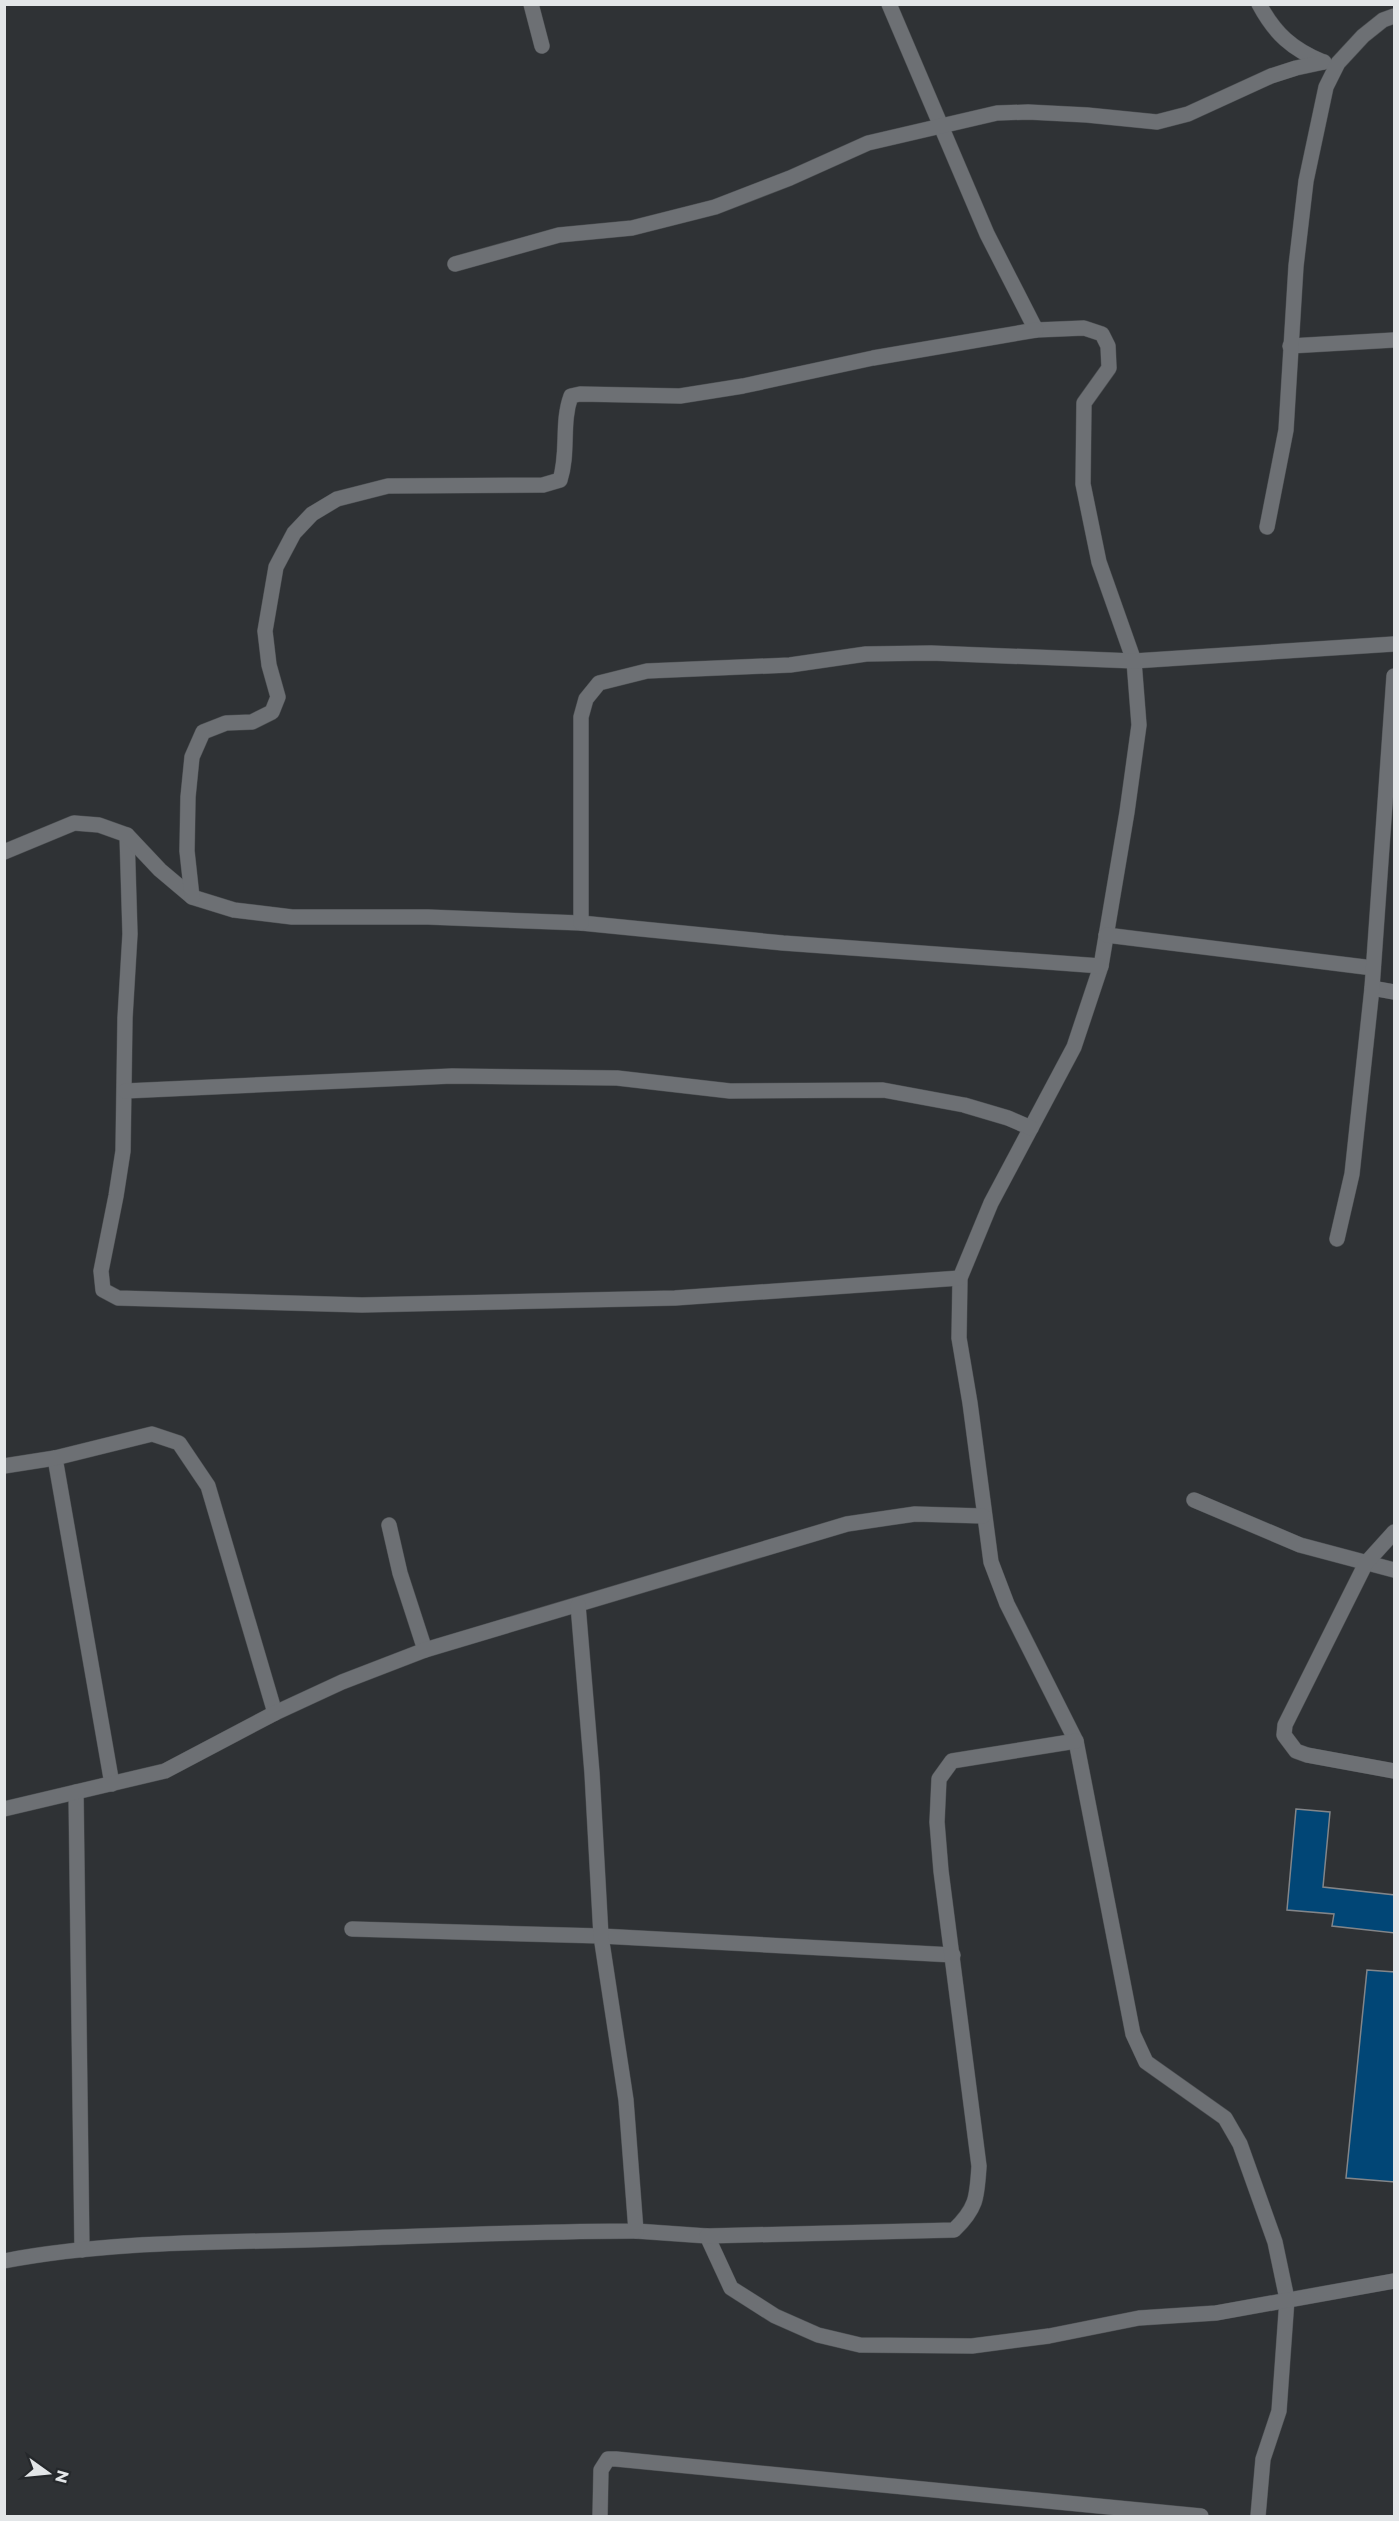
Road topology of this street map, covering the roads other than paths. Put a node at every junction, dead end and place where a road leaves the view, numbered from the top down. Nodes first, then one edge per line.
1 (531, 4) edge
2 (1259, 4) edge
3 (890, 5) edge
4 (1395, 16) edge
5 (542, 46) dead end
6 (1331, 63) junction
7 (942, 126) junction
8 (455, 264) dead end
9 (1036, 330) junction
10 (1395, 340) edge
11 (1290, 346) junction
12 (1268, 527) dead end
13 (1395, 644) edge
14 (1134, 661) junction
15 (1395, 676) edge
16 (128, 835) junction
17 (4, 852) edge
18 (192, 897) junction
19 (581, 922) junction
20 (1106, 935) junction
21 (1101, 966) junction
22 (1373, 968) junction
23 (1372, 988) junction
24 (1395, 992) edge
25 (125, 1091) junction
26 (1030, 1128) junction
27 (1337, 1239) dead end
28 (960, 1278) junction
29 (55, 1458) junction
30 (4, 1466) edge
31 (1194, 1500) dead end
32 (983, 1516) junction
33 (389, 1525) dead end
34 (1395, 1532) edge
35 (1366, 1563) junction
36 (1395, 1570) edge
37 (578, 1605) junction
38 (425, 1650) junction
39 (275, 1713) junction
40 (1076, 1741) junction
41 (1395, 1771) edge
42 (112, 1784) junction
43 (76, 1792) junction
44 (4, 1809) edge
45 (352, 1929) dead end
46 (601, 1936) junction
47 (953, 1955) junction
48 (636, 2231) junction
49 (707, 2236) junction
50 (82, 2250) junction
51 (4, 2261) edge
52 (1395, 2281) edge
53 (1287, 2299) junction
54 (600, 2517) edge
55 (1202, 2517) edge
56 (1258, 2517) edge

1 - 5 street
2 - 6 street
3 - 7 street
4 - 6 street
6 - 7 street
6 - 11 street
7 - 8 street
7 - 9 street
9 - 14 street
9 - 18 street
10 - 11 street
11 - 12 street
13 - 14 street
14 - 19 street
14 - 20 street
15 - 22 street
16 - 17 street
16 - 18 street
16 - 25 street
18 - 19 street
19 - 21 street
20 - 21 street
20 - 22 street
21 - 26 street
22 - 23 street
23 - 24 street
23 - 27 street
25 - 26 street
25 - 28 street
26 - 28 street
28 - 32 street
29 - 30 street
29 - 39 street
29 - 42 street
31 - 35 street
32 - 37 street
32 - 40 street
33 - 38 street
34 - 35 street
35 - 36 street
35 - 41 street
37 - 38 street
37 - 46 street
38 - 39 street
39 - 42 street
40 - 47 street
40 - 53 street
42 - 43 street
43 - 44 street
43 - 50 street
45 - 46 street
46 - 47 street
46 - 48 street
47 - 49 street
48 - 49 street
48 - 50 street
49 - 53 street
50 - 51 street
52 - 53 street
53 - 56 street
54 - 55 street

